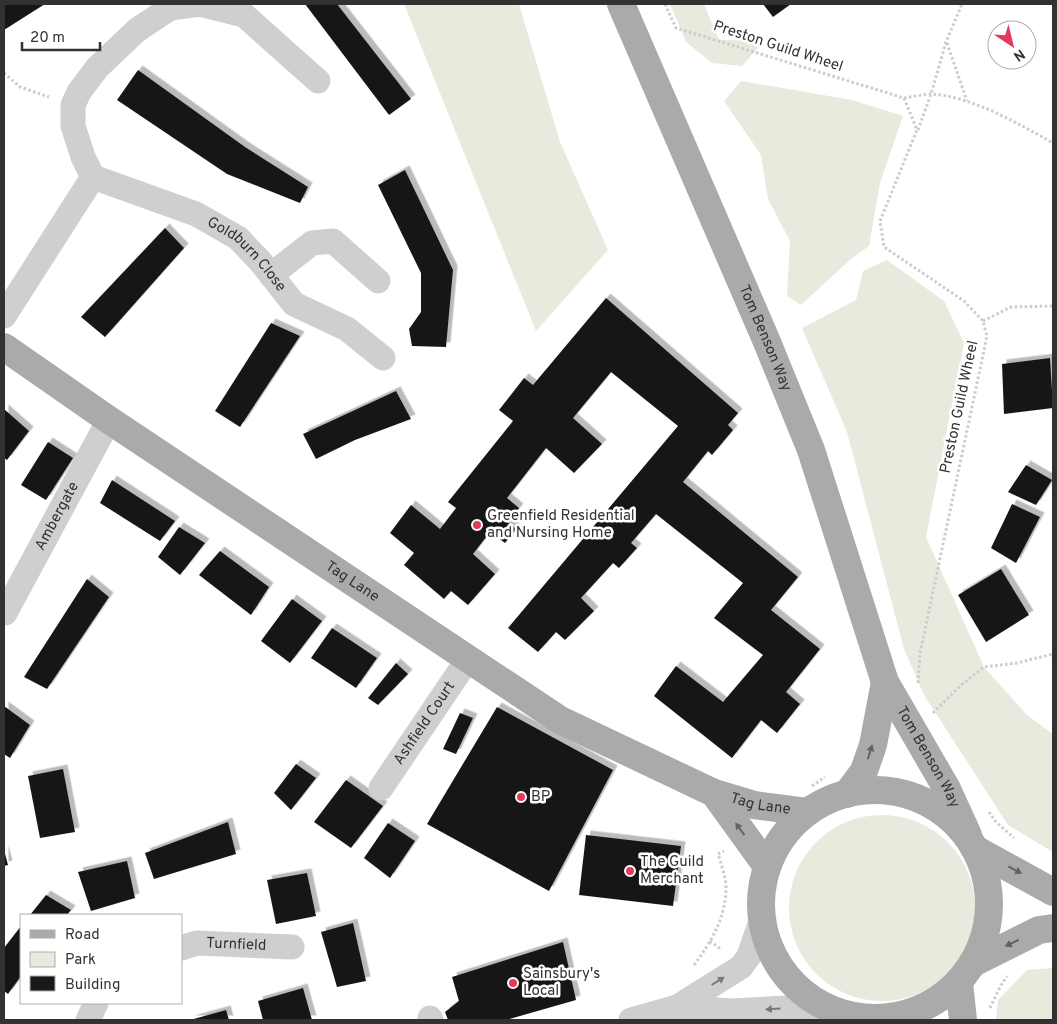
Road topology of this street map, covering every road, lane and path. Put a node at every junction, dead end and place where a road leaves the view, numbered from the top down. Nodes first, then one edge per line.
1 (621, 4) edge
2 (665, 4) edge
3 (962, 4) edge
4 (946, 42) junction
5 (4, 73) edge
6 (318, 81) dead end
7 (931, 94) junction
8 (904, 98) junction
9 (967, 101) junction
10 (73, 105) junction
11 (917, 130) junction
12 (1053, 143) edge
13 (94, 177) junction
14 (272, 275) junction
15 (378, 281) dead end
16 (1053, 306) edge
17 (4, 316) edge
18 (983, 321) junction
19 (4, 346) edge
20 (382, 358) dead end
21 (109, 420) junction
22 (5, 613) edge
23 (920, 653) dead end
24 (1053, 654) edge
25 (468, 659) junction
26 (885, 682) junction
27 (930, 716) dead end
28 (381, 788) dead end
29 (714, 793) junction
30 (847, 794) junction
31 (807, 812) junction
32 (747, 839) junction
33 (972, 842) junction
34 (766, 865) junction
35 (1053, 892) edge
36 (761, 920) junction
37 (1053, 928) edge
38 (292, 947) dead end
39 (182, 948) edge
40 (691, 970) dead end
41 (966, 973) junction
42 (96, 1004) edge
43 (822, 1006) junction
44 (677, 1007) junction
45 (873, 1019) edge
46 (88, 1020) edge
47 (631, 1020) edge
48 (963, 1020) edge

1 - 26 main road, Tom Benson Way
2 - 8 path, Preston Guild Wheel
3 - 4 path, Preston Guild Wheel
4 - 7 path, Preston Guild Wheel
4 - 9 path
5 - 10 path
6 - 10 street
7 - 8 path
7 - 9 path
7 - 11 path, Preston Guild Wheel
8 - 11 path
9 - 12 path
10 - 13 street
11 - 18 path, Preston Guild Wheel
13 - 14 street, Goldburn Close
13 - 17 street
14 - 15 street
14 - 20 street, Goldburn Close
16 - 18 path
18 - 23 path, Preston Guild Wheel
19 - 21 main road, Tag Lane
21 - 22 street, Ambergate
21 - 25 main road, Tag Lane
24 - 27 path
25 - 28 street, Ashfield Court
25 - 29 main road, Tag Lane
30 -> 26 main road, Tom Benson Way
26 - 33 main road, Tom Benson Way
29 - 31 main road, Tag Lane
32 -> 29 main road, Tag Lane
30 - 31 main road
30 - 33 main road
31 - 34 main road
32 - 34 main road, Tag Lane
32 - 40 path
33 -> 35 main road
33 - 41 main road, Tom Benson Way
34 - 36 main road
36 - 43 main road
44 -> 36 street
37 -> 41 main road
38 - 39 street, Turnfield
41 - 45 main road
41 - 48 main road
42 - 46 street
43 -> 44 street
43 - 45 main road
44 - 47 street

